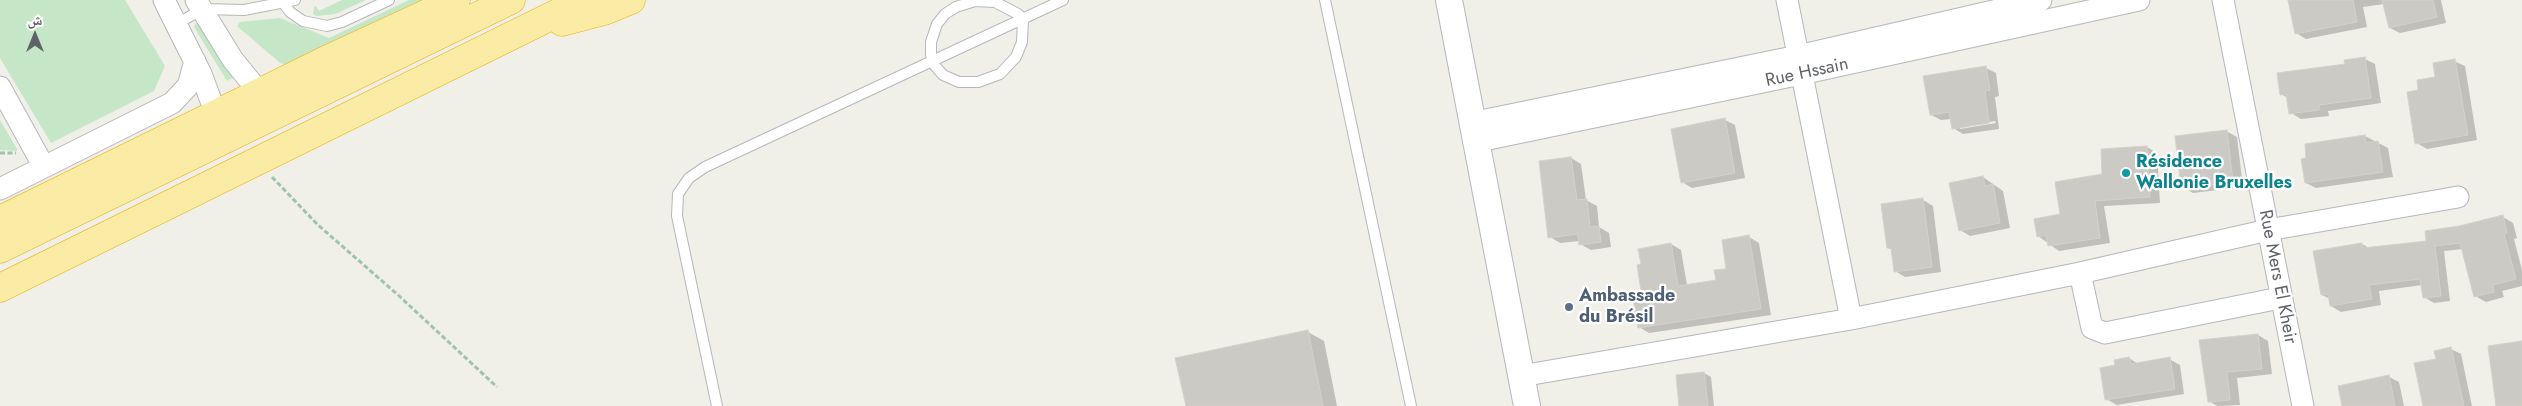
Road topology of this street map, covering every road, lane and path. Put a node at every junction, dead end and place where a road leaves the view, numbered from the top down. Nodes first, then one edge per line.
1 (164, 0) edge
2 (295, 0) edge
3 (388, 0) edge
4 (456, 0) edge
5 (584, 0) edge
6 (631, 0) edge
7 (1063, 0) edge
8 (1325, 0) edge
9 (1448, 0) edge
10 (1787, 0) edge
11 (2041, 0) edge
12 (2139, 0) edge
13 (2223, 0) edge
14 (506, 1) edge
15 (282, 2) edge
16 (200, 5) edge
17 (1023, 19) junction
18 (178, 23) junction
19 (533, 25) junction
20 (195, 61) junction
21 (933, 61) junction
22 (1799, 65) junction
23 (0, 87) edge
24 (260, 92) junction
25 (216, 114) junction
26 (1472, 133) junction
27 (258, 162) junction
28 (44, 167) junction
29 (0, 189) edge
30 (2458, 197) dead end
31 (0, 220) edge
32 (2268, 230) junction
33 (0, 249) edge
34 (2080, 273) junction
35 (0, 288) edge
36 (2280, 298) junction
37 (1851, 319) junction
38 (1521, 376) junction
39 (497, 387) dead end
40 (717, 406) edge
41 (1411, 406) edge
42 (1527, 406) edge
43 (2303, 406) edge

1 - 18 street
2 - 15 lane
3 - 15 lane
4 - 24 highway
5 - 19 highway
6 - 19 highway
7 - 17 lane
8 - 41 lane
9 - 26 street
10 - 22 street
11 - 22 street, Rue Hssain
12 - 22 street, Rue Hssain
13 - 32 street, Rue Mers El Kheir
14 - 33 highway
15 - 16 lane
16 - 18 lane
16 - 24 street
17 - 21 lane
17 - 21 lane
17 - 21 lane
18 - 20 street
19 - 27 highway
20 - 25 street
20 - 28 street
21 - 40 lane
22 - 26 street, Rue Hssain
22 - 37 street
23 - 28 street
24 - 25 highway
25 - 31 highway
26 - 38 street
27 - 35 highway
27 - 39 path
28 - 29 street
30 - 32 street
32 - 34 street
32 - 36 street, Rue Mers El Kheir
34 - 36 street
34 - 37 street
36 - 43 street, Rue Mers El Kheir
37 - 38 street
38 - 42 street

